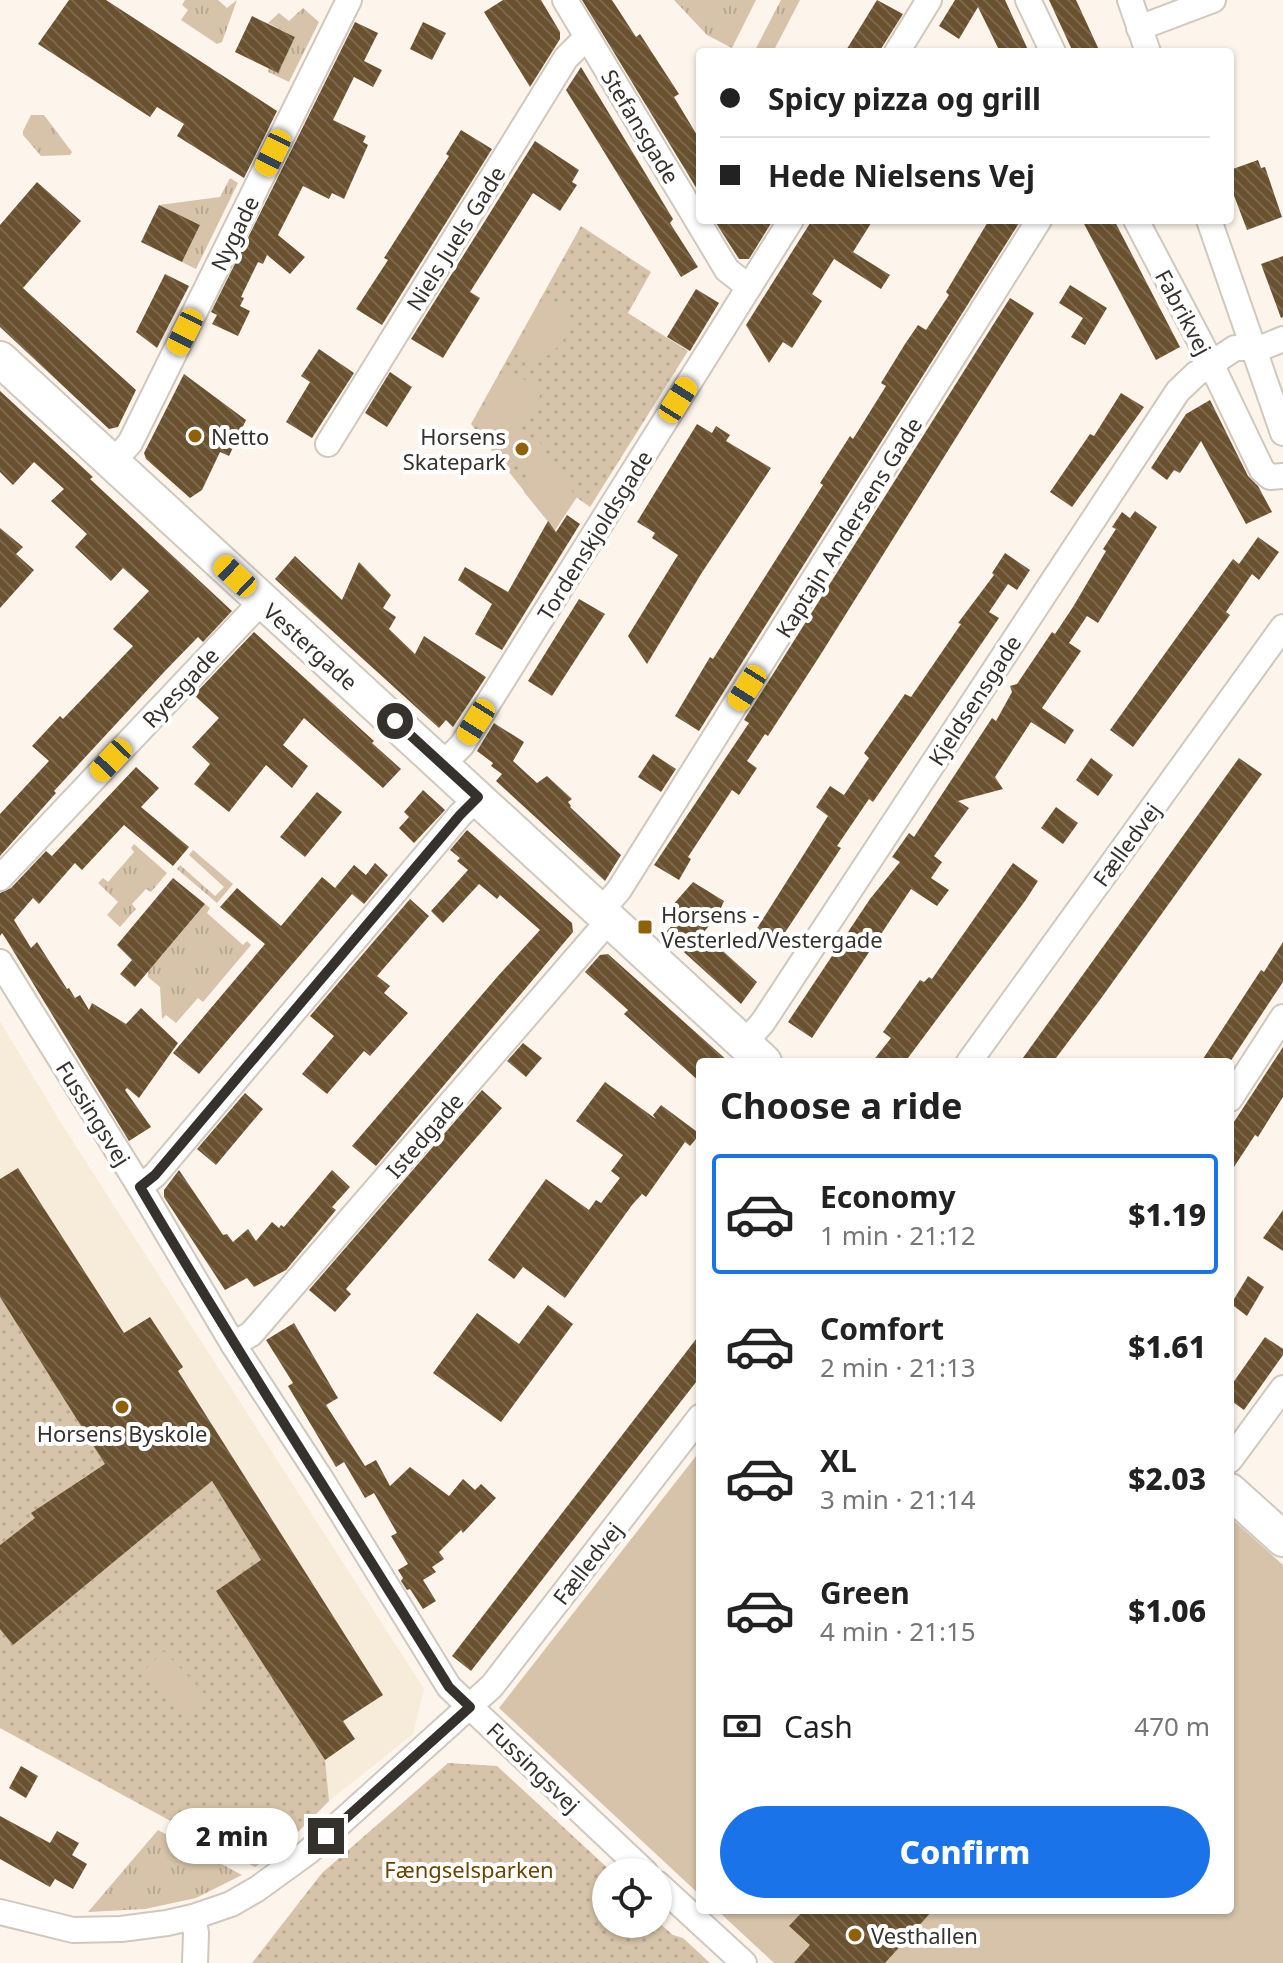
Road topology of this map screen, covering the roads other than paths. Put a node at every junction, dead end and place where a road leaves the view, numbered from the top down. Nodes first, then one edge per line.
1 (349, 0) edge
2 (565, 0) edge
3 (929, 0) edge
4 (1028, 0) edge
5 (1130, 0) edge
6 (1213, 0) edge
7 (1139, 28) junction
8 (587, 37) junction
9 (899, 48) edge
10 (1051, 48) edge
11 (1146, 48) edge
12 (696, 218) edge
13 (699, 224) edge
14 (788, 224) edge
15 (1036, 224) edge
16 (1138, 224) edge
17 (1210, 224) edge
18 (749, 287) junction
19 (1283, 339) edge
20 (1254, 349) junction
21 (0, 359) edge
22 (1211, 363) junction
23 (1283, 433) edge
24 (328, 444) dead end
25 (113, 462) junction
26 (1277, 476) edge
27 (262, 601) junction
28 (1283, 627) edge
29 (442, 765) junction
30 (478, 797) junction
31 (0, 878) edge
32 (606, 915) junction
33 (0, 962) edge
34 (1283, 1017) edge
35 (754, 1053) edge
36 (972, 1058) edge
37 (1234, 1093) edge
38 (140, 1187) junction
39 (233, 1344) junction
40 (1283, 1388) edge
41 (696, 1422) edge
42 (1234, 1455) edge
43 (1234, 1495) edge
44 (1283, 1539) edge
45 (470, 1707) junction
46 (630, 1858) edge
47 (672, 1897) edge
48 (0, 1912) edge
49 (193, 1917) junction
50 (195, 1963) edge
51 (744, 1963) edge

1 - 25 street, Nygade
2 - 8 street, Stefansgade
3 - 9 street
4 - 10 street
5 - 7 street
6 - 7 street
7 - 11 street
8 - 12 street, Stefansgade
8 - 24 street, Niels Juels Gade
13 - 18 street, Stefansgade
14 - 18 street, Tordenskjoldsgade
15 - 32 street, Kaptajn Andersens Gade
16 - 22 street, Fabrikvej
17 - 20 street
18 - 29 street, Tordenskjoldsgade
19 - 20 street, Fabrikvej
20 - 22 street, Fabrikvej
20 - 23 street
21 - 25 main road, Vestergade
22 - 26 street
22 - 35 street, Kjeldsensgade
25 - 27 main road, Vestergade
27 - 29 main road, Vestergade
27 - 31 street, Ryesgade
28 - 36 street, Fælledvej
29 - 30 main road, Vestergade
30 - 32 main road, Vestergade
30 - 38 street
32 - 35 main road, Vestergade
32 - 39 street, Istedgade
33 - 38 street, Fussingsvej
34 - 37 street
38 - 39 street, Fussingsvej
39 - 45 street, Fussingsvej
40 - 42 street
41 - 45 street, Fælledvej
43 - 44 main road
45 - 46 street, Fussingsvej
45 - 49 street, Fælledvej
47 - 51 street
48 - 49 street, Fælledvej
49 - 50 street

